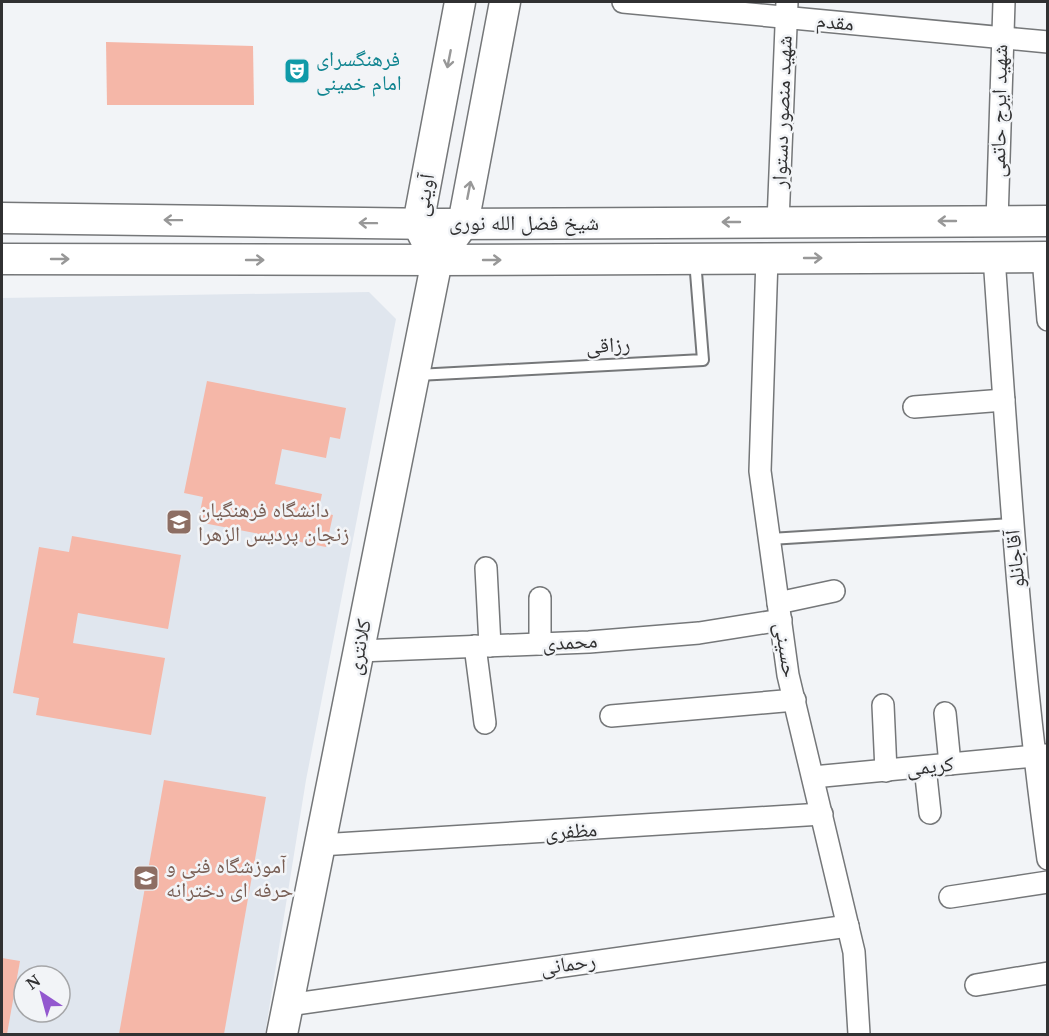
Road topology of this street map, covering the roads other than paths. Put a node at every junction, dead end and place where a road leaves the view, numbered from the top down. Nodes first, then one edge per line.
1 (460, 2) edge
2 (505, 2) edge
3 (623, 2) edge
4 (1004, 2) edge
5 (786, 9) edge
6 (1000, 37) junction
7 (1047, 42) edge
8 (2, 218) edge
9 (997, 221) junction
10 (1047, 221) edge
11 (778, 222) junction
12 (418, 224) junction
13 (463, 224) junction
14 (994, 257) junction
15 (1045, 257) edge
16 (767, 258) junction
17 (2, 259) edge
18 (694, 259) junction
19 (436, 260) junction
20 (1047, 320) edge
21 (413, 375) junction
22 (1004, 400) junction
23 (914, 406) dead end
24 (1012, 524) junction
25 (770, 539) junction
26 (486, 568) dead end
27 (834, 591) dead end
28 (540, 598) dead end
29 (780, 611) junction
30 (540, 644) junction
31 (483, 646) junction
32 (359, 651) junction
33 (795, 700) junction
34 (883, 705) dead end
35 (945, 713) dead end
36 (611, 716) dead end
37 (485, 723) dead end
38 (1040, 756) edge
39 (950, 764) junction
40 (925, 767) junction
41 (885, 771) junction
42 (813, 777) junction
43 (930, 813) dead end
44 (822, 814) junction
45 (320, 845) junction
46 (1047, 859) edge
47 (1047, 882) edge
48 (950, 897) dead end
49 (849, 927) junction
50 (1047, 973) edge
51 (976, 985) dead end
52 (288, 1005) junction
53 (282, 1035) edge
54 (859, 1035) edge

1 -> 12 main road, آوینی
13 -> 2 main road, آوینی
3 - 5 street, مقدم
4 - 6 street, شهید ایرج حاتمی
5 - 6 street, مقدم
5 - 11 street, شهید منصور دستوار
6 - 7 street, مقدم
6 - 9 street, شهید ایرج حاتمی
12 -> 8 main road, شیخ فضل الله نوری
9 - 10 main road, شیخ فضل الله نوری
9 -> 11 main road, شیخ فضل الله نوری
11 -> 13 main road, شیخ فضل الله نوری
12 - 13 main road, شیخ فضل الله نوری
12 - 19 main road, آوینی
13 - 19 main road, آوینی
14 - 15 main road, شیخ فضل الله نوری
16 -> 14 main road, شیخ فضل الله نوری
14 - 22 street, آقاجانلو
15 - 20 street
16 - 18 main road, شیخ فضل الله نوری
16 - 25 street, حسینی
17 -> 19 main road, شیخ فضل الله نوری
19 -> 18 main road, شیخ فضل الله نوری
18 - 21 lane, رزاقی
19 - 21 main road, کلانتری
21 - 32 main road, کلانتری
22 - 23 street
22 - 24 street, آقاجانلو
24 - 25 lane
24 - 38 street, آقاجانلو
25 - 29 street, حسینی
26 - 31 street
27 - 29 street, محمدی
28 - 30 street
29 - 30 street, محمدی
29 - 33 street, حسینی
30 - 31 street, محمدی
31 - 32 street, محمدی
31 - 37 street
32 - 45 main road, کلانتری
33 - 36 street
33 - 42 street, حسینی
34 - 41 street
35 - 39 street
38 - 39 street, کریمی
38 - 46 street, آقاجانلو
39 - 40 street, کریمی
40 - 41 street, کریمی
40 - 43 street
41 - 42 street, کریمی
42 - 44 street, حسینی
44 - 45 street, مظفری
44 - 49 street, حسینی
45 - 52 main road, کلانتری
47 - 48 street
49 - 52 street, رحمانی
49 - 54 street, حسینی
50 - 51 street
52 - 53 main road, کلانتری

